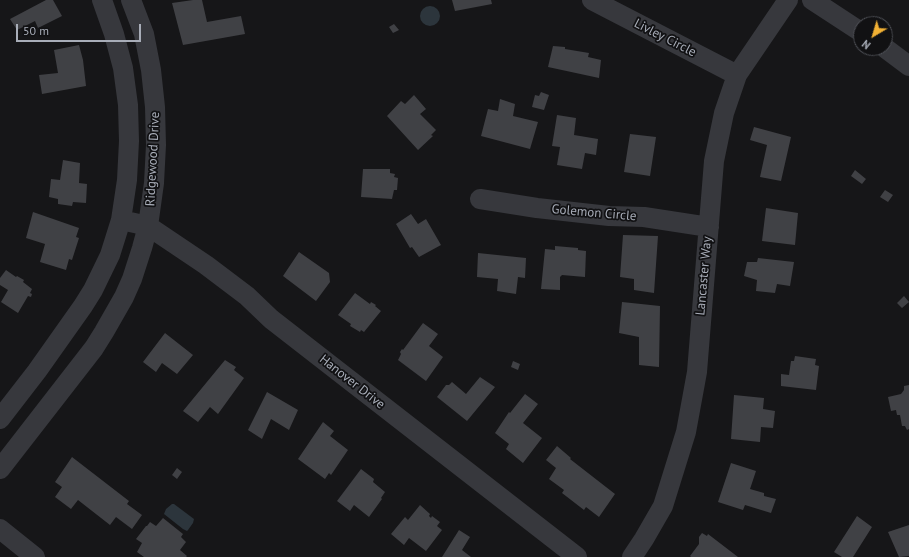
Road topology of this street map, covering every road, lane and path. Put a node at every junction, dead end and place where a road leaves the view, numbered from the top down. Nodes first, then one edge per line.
1 (102, 0) edge
2 (131, 0) edge
3 (592, 0) edge
4 (788, 0) edge
5 (812, 0) edge
6 (853, 27) edge
7 (893, 54) edge
8 (909, 66) edge
9 (737, 75) junction
10 (480, 199) dead end
11 (121, 220) junction
12 (148, 226) junction
13 (709, 227) junction
14 (0, 419) edge
15 (0, 469) edge
16 (0, 529) edge
17 (35, 557) edge
18 (577, 557) edge
19 (632, 557) edge

1 - 11 street, Ridgewood Drive
2 - 12 street, Ridgewood Drive
3 - 9 street, Livley Circle
4 - 9 street, Lancaster Way
5 - 6 street
7 - 8 street
9 - 13 street, Lancaster Way
10 - 13 street, Golemon Circle
11 - 12 street, Hanover Drive
11 - 14 street, Ridgewood Drive
12 - 15 street, Ridgewood Drive
12 - 18 street, Hanover Drive
13 - 19 street, Lancaster Way
16 - 17 street

